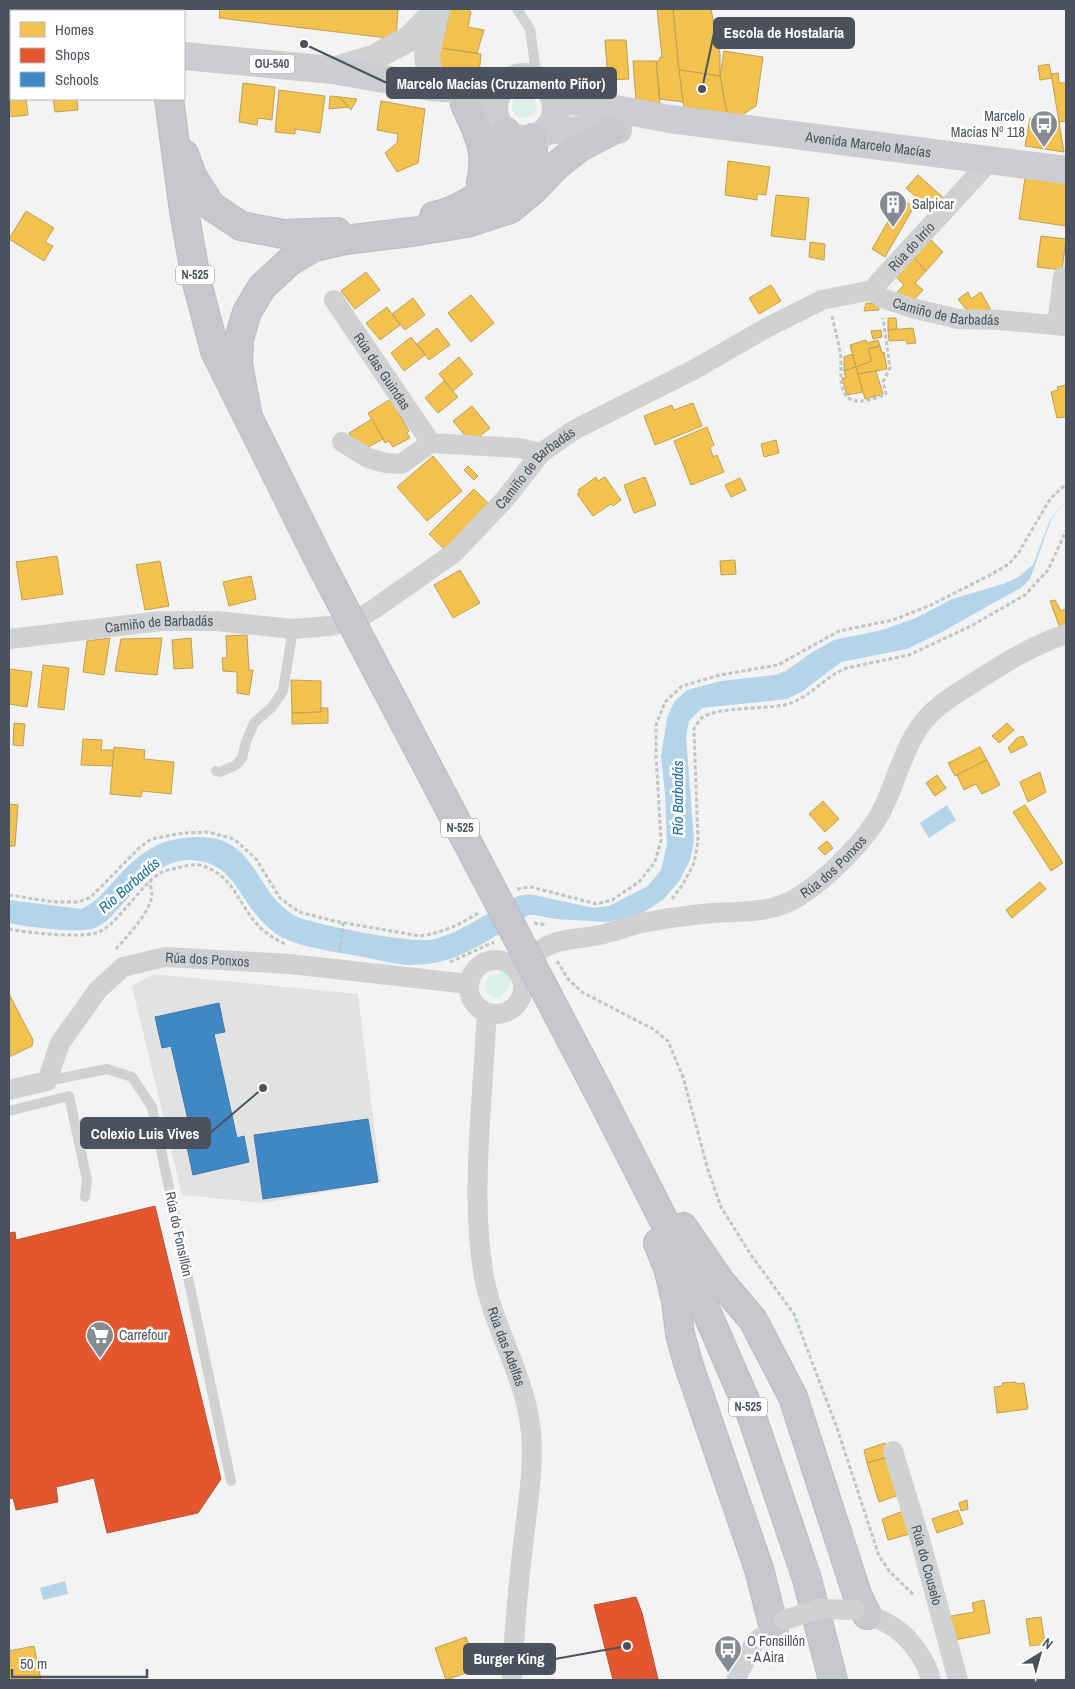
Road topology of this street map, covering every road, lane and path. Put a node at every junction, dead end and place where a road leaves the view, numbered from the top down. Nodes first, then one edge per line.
1 (438, 9) edge
2 (517, 9) edge
3 (185, 49) edge
4 (185, 56) edge
5 (212, 58) junction
6 (185, 62) edge
7 (332, 70) junction
8 (530, 77) junction
9 (504, 86) junction
10 (430, 87) junction
11 (553, 94) junction
12 (465, 104) junction
13 (170, 111) edge
14 (612, 120) junction
15 (501, 124) junction
16 (540, 134) junction
17 (990, 161) junction
18 (1066, 170) edge
19 (479, 194) junction
20 (467, 223) junction
21 (1066, 278) edge
22 (878, 294) junction
23 (829, 299) junction
24 (334, 300) dead end
25 (1062, 325) edge
26 (248, 418) junction
27 (342, 442) dead end
28 (430, 444) junction
29 (541, 453) junction
30 (1066, 484) edge
31 (1066, 531) edge
32 (293, 630) junction
33 (1066, 634) edge
34 (9, 639) edge
35 (216, 771) dead end
36 (150, 882) junction
37 (515, 890) dead end
38 (9, 895) edge
39 (487, 908) dead end
40 (344, 923) junction
41 (642, 923) junction
42 (552, 926) dead end
43 (526, 927) dead end
44 (9, 929) edge
45 (501, 939) dead end
46 (288, 945) dead end
47 (548, 946) junction
48 (114, 952) dead end
49 (340, 953) dead end
50 (334, 956) dead end
51 (343, 958) dead end
52 (448, 962) dead end
53 (516, 968) junction
54 (469, 984) junction
55 (487, 1013) junction
56 (47, 1081) junction
57 (9, 1090) edge
58 (9, 1111) edge
59 (627, 1146) junction
60 (85, 1197) dead end
61 (894, 1450) dead end
62 (231, 1481) dead end
63 (921, 1601) dead end
64 (861, 1612) junction
65 (779, 1624) junction
66 (512, 1680) edge
67 (736, 1680) edge
68 (833, 1680) edge
69 (931, 1680) edge
70 (958, 1680) edge

1 - 7 street
1 - 10 street
2 - 8 lane
3 - 5 main road, OU-540
4 - 5 main road, OU-540
5 - 6 main road, OU-540
5 - 7 main road, OU-540
7 - 10 main road, OU-540
8 - 9 main road, OU-540
8 - 11 main road
9 - 10 main road, OU-540
9 - 15 main road
10 - 12 main road, OU-540
11 - 14 main road, Avenida Marcelo Macías
11 - 16 main road
12 - 15 main road, OU-540
12 - 19 highway
13 - 19 highway
13 - 26 highway, N-525
14 - 16 main road, Avenida Marcelo Macías / OU-540
14 - 17 main road, Avenida Marcelo Macías
14 - 20 highway
15 - 16 main road, OU-540
15 - 19 highway
16 - 20 highway
17 - 18 main road, Avenida Marcelo Macías
17 - 22 street, Rúa do Irrio
20 - 26 highway
21 - 25 street
22 - 23 street, Camiño de Barbadás
22 - 23 path
22 - 25 street, Camiño de Barbadás
23 - 29 street, Camiño de Barbadás
24 - 28 street, Rúa das Guindas
26 - 59 highway, N-525, bridge
27 - 28 street
28 - 29 street
29 - 32 street, Camiño de Barbadás
30 - 37 path
31 - 41 path
32 - 34 street, Camiño de Barbadás
32 - 35 lane
33 - 41 street, Rúa dos Ponxos
36 - 44 path
36 - 46 path
36 - 48 path
38 - 40 path
39 - 40 path
40 - 49 path
41 - 47 street, Rúa dos Ponxos
42 - 43 path
45 - 52 path
47 - 53 street, Rúa dos Ponxos
47 - 63 path
50 - 51 path
53 - 54 street
53 - 55 street
54 - 55 street
54 - 56 street, Rúa dos Ponxos
55 - 66 street, Rúa das Adelfas
56 - 57 street
56 - 62 lane, Rúa do Fonsillón
58 - 60 lane
59 - 64 highway
59 - 65 highway
59 - 68 highway, N-525
61 - 70 street, Rúa do Couselo
64 - 65 street, bridge
64 - 69 street
65 - 67 street

